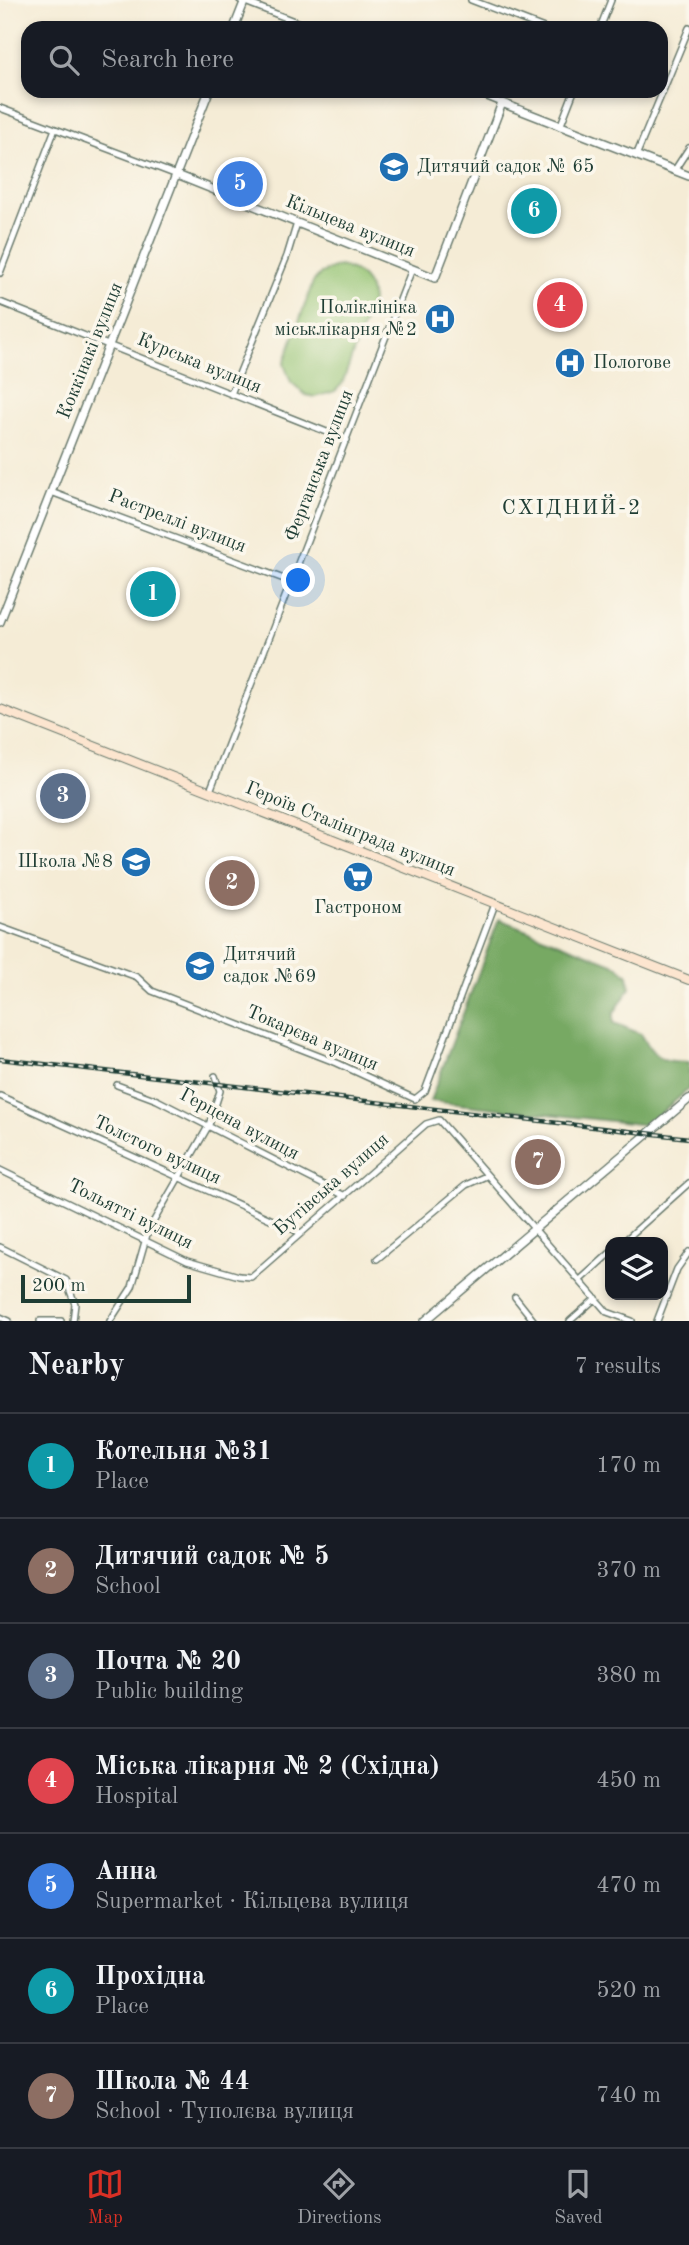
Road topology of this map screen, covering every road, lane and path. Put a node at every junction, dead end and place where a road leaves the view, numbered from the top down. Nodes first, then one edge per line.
1 (471, 0) edge
2 (611, 0) edge
3 (243, 1) edge
4 (236, 21) edge
5 (294, 21) edge
6 (526, 21) edge
7 (603, 21) edge
8 (689, 28) edge
9 (668, 76) edge
10 (206, 98) edge
11 (490, 98) edge
12 (571, 98) edge
13 (659, 98) edge
14 (502, 103) junction
15 (0, 108) edge
16 (560, 127) junction
17 (55, 129) junction
18 (689, 148) edge
19 (636, 156) junction
20 (674, 171) junction
21 (177, 175) junction
22 (689, 176) edge
23 (297, 223) junction
24 (412, 269) junction
25 (0, 273) edge
26 (0, 302) edge
27 (110, 345) junction
28 (231, 394) junction
29 (347, 440) junction
30 (51, 492) junction
31 (292, 582) junction
32 (0, 622) edge
33 (0, 709) edge
34 (210, 791) junction
35 (495, 904) junction
36 (0, 927) edge
37 (689, 980) edge
38 (215, 1076) dead end
39 (117, 1086) dead end
40 (0, 1096) edge
41 (689, 1099) edge
42 (209, 1125) junction
43 (0, 1170) edge
44 (486, 1176) junction
45 (180, 1180) junction
46 (689, 1183) edge
47 (345, 1196) junction
48 (533, 1229) junction
49 (301, 1233) junction
50 (629, 1237) edge
51 (146, 1241) junction
52 (0, 1247) edge
53 (689, 1252) edge
54 (605, 1258) edge
55 (377, 1259) dead end
56 (251, 1277) joint
57 (580, 1280) junction
58 (515, 1297) dead end
59 (596, 1298) junction
60 (607, 1312) junction
61 (0, 1317) edge
62 (9, 1321) edge
63 (40, 1321) edge
64 (61, 1321) edge
65 (73, 1321) edge
66 (110, 1321) edge
67 (425, 1321) edge
68 (534, 1321) edge
69 (570, 1321) edge
70 (604, 1321) edge
71 (632, 1321) edge
72 (657, 1321) edge

1 - 6 street
2 - 7 street
3 - 4 street
3 - 5 street
8 - 9 street
10 - 21 street, Коккінакі вулиця
11 - 14 street
12 - 16 street
13 - 19 street
14 - 16 street
14 - 24 street, Кільцева вулиця
15 - 17 street, Кільцева вулиця
16 - 19 street
17 - 21 street, Кільцева вулиця
17 - 25 street
18 - 20 street
19 - 20 street
20 - 22 street
21 - 23 street, Кільцева вулиця
21 - 27 street, Коккінакі вулиця
23 - 24 street, Кільцева вулиця
23 - 28 street
24 - 29 street, Ферганська вулиця
26 - 27 street, Курська вулиця
27 - 28 street, Курська вулиця
27 - 30 street, Коккінакі вулиця
28 - 29 street, Курська вулиця
29 - 31 street, Ферганська вулиця
30 - 31 street, Растреллі вулиця
30 - 32 street, Коккінакі вулиця
31 - 34 street, Ферганська вулиця
33 - 34 main road, Героїв Сталінграда вулиця
34 - 35 main road, Героїв Сталінграда вулиця
35 - 36 street, Токарєва вулиця
35 - 37 main road, Героїв Сталінграда вулиця
38 - 42 street
39 - 42 street, Герцена вулиця
40 - 45 street, Толстого вулиця
41 - 48 street
42 - 45 street
42 - 47 street, Герцена вулиця
43 - 51 street, Тольятті вулиця
44 - 47 street, Бутівська вулиця
44 - 48 street
44 - 55 street
45 - 49 street, Толстого вулиця
45 - 51 street
46 - 50 street
47 - 49 street, Бутівська вулиця
48 - 57 street
48 - 67 street
49 - 56 street, Бутівська вулиця
51 - 56 street, Тольятті вулиця
51 - 66 street
52 - 65 street
53 - 72 street
54 - 57 street
57 - 59 street
58 - 68 street
59 - 60 street
59 - 69 street
60 - 70 street
60 - 71 street
61 - 62 street
63 - 64 street

